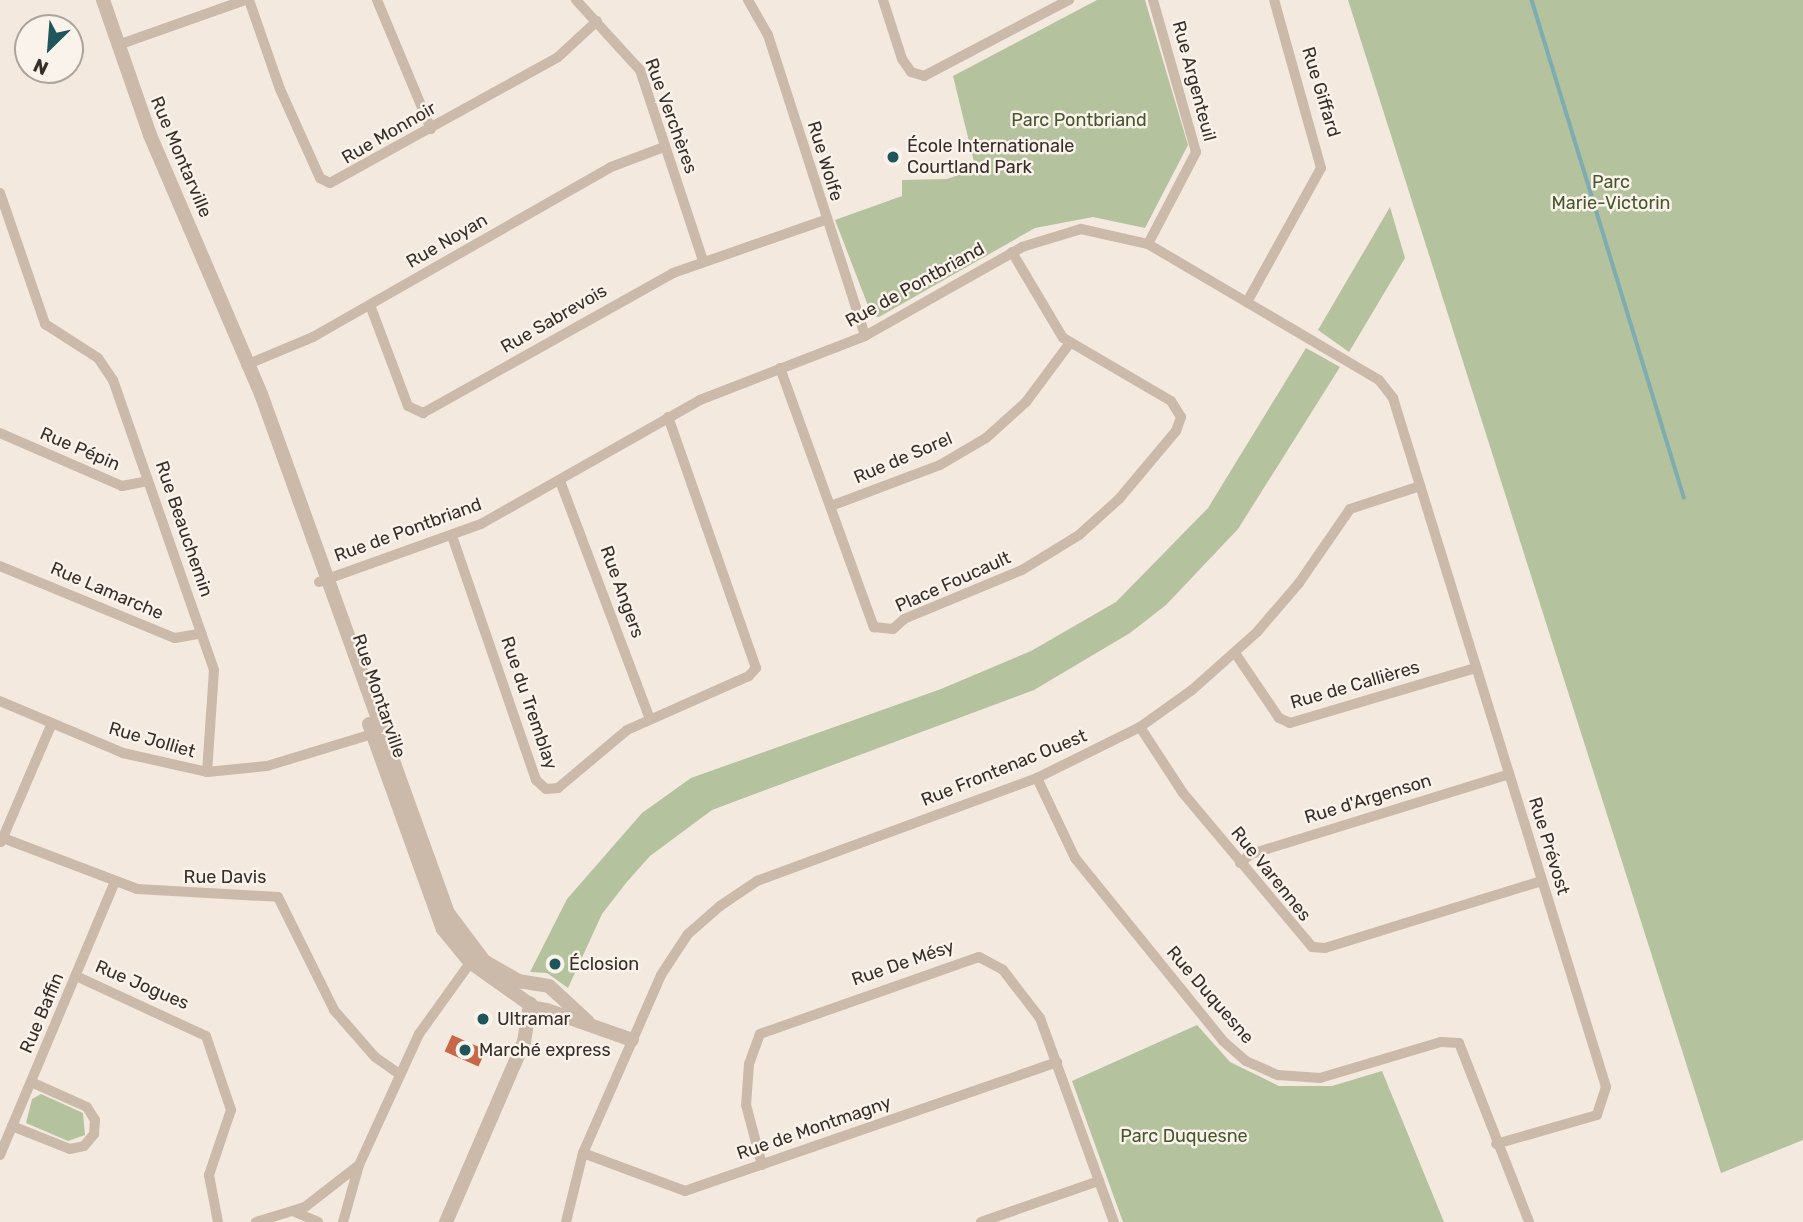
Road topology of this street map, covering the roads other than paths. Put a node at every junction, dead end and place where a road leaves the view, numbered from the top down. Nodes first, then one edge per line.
1 (103, 0) edge
2 (247, 0) edge
3 (377, 0) edge
4 (576, 0) edge
5 (748, 0) edge
6 (883, 0) edge
7 (1069, 0) edge
8 (1153, 0) edge
9 (1275, 0) edge
10 (597, 21) junction
11 (118, 45) junction
12 (431, 129) junction
13 (664, 146) junction
14 (0, 193) edge
15 (825, 220) junction
16 (1148, 244) junction
17 (1012, 252) junction
18 (703, 261) junction
19 (1247, 302) junction
20 (370, 305) junction
21 (864, 335) junction
22 (1069, 344) junction
23 (246, 365) junction
24 (780, 368) junction
25 (668, 417) junction
26 (0, 433) edge
27 (148, 481) junction
28 (560, 481) junction
29 (1420, 486) junction
30 (831, 506) junction
31 (452, 536) junction
32 (0, 566) edge
33 (323, 580) junction
34 (202, 633) junction
35 (1235, 653) junction
36 (1476, 668) junction
37 (0, 702) edge
38 (649, 717) junction
39 (52, 723) junction
40 (1140, 727) junction
41 (377, 732) junction
42 (207, 772) junction
43 (1509, 774) junction
44 (1037, 778) junction
45 (1, 841) edge
46 (1240, 863) junction
47 (1542, 881) junction
48 (114, 884) junction
49 (473, 958) junction
50 (76, 976) junction
51 (543, 984) junction
52 (556, 996) junction
53 (530, 1002) junction
54 (547, 1010) junction
55 (588, 1022) junction
56 (632, 1040) junction
57 (524, 1042) junction
58 (1056, 1062) junction
59 (400, 1074) junction
60 (31, 1082) junction
61 (12, 1126) junction
62 (1496, 1144) junction
63 (583, 1153) junction
64 (0, 1154) edge
65 (359, 1165) junction
66 (762, 1165) junction
67 (1099, 1181) junction
68 (295, 1212) junction
69 (218, 1222) edge
70 (256, 1222) edge
71 (318, 1222) edge
72 (343, 1222) edge
73 (446, 1222) edge
74 (566, 1222) edge
75 (981, 1222) edge
76 (1114, 1222) edge
77 (1529, 1222) edge

1 - 11 street, Rue Montarville
2 - 11 street
2 - 12 street, Rue Monnoir
3 - 12 street
4 - 10 street, Rue Verchères
5 - 15 street, Rue Wolfe
6 - 7 street
8 - 16 street, Rue Argenteuil
9 - 19 street, Rue Giffard
10 - 12 street, Rue Monnoir
10 - 13 street, Rue Verchères
11 - 23 street, Rue Montarville
13 - 18 street, Rue Verchères
13 - 20 street, Rue Noyan
14 - 27 street, Rue Beauchemin
15 - 18 street, Rue Sabrevois
15 - 21 street, Rue Wolfe
16 - 17 street, Rue de Pontbriand
16 - 19 street, Rue de Pontbriand
17 - 21 street, Rue de Pontbriand
17 - 22 street, Place Foucault
18 - 20 street, Rue Sabrevois
19 - 29 street, Rue de Pontbriand
20 - 23 street, Rue Noyan
21 - 24 street, Rue de Pontbriand
22 - 30 street, Rue de Sorel
22 - 30 street, Place Foucault
23 - 33 street, Rue Montarville
24 - 25 street, Rue de Pontbriand
24 - 30 street, Place Foucault
25 - 28 street, Rue de Pontbriand
25 - 38 street, Rue du Tremblay
26 - 27 street, Rue Pépin
27 - 34 street, Rue Beauchemin
28 - 31 street, Rue de Pontbriand
28 - 38 street, Rue Angers
29 - 35 street, Rue Frontenac Ouest
29 - 36 street, Rue Prévost
31 - 33 street, Rue de Pontbriand
31 - 38 street, Rue du Tremblay
32 - 34 street, Rue Lamarche
33 - 41 street, Rue Montarville
34 - 42 street, Rue Beauchemin
35 - 36 street, Rue de Callières
35 - 40 street, Rue Frontenac Ouest
36 - 43 street, Rue Prévost
37 - 39 street, Rue Jolliet
39 - 42 street, Rue Jolliet
39 - 45 street
40 - 44 street, Rue Frontenac Ouest
40 - 46 street, Rue Varennes
41 - 42 street, Rue Jolliet
41 - 49 street, Rue Montarville
43 - 46 street, Rue d'Argenson
43 - 47 street, Rue Prévost
44 - 56 street, Rue Frontenac Ouest
44 - 62 street, Rue Duquesne
45 - 48 street, Rue Davis
46 - 47 street, Rue Varennes
47 - 62 street, Rue Prévost
48 - 50 street, Rue Baffin
48 - 59 street, Rue Davis
49 - 51 street, Rue Montarville
49 - 53 street, Rue Montarville
49 - 59 street
50 - 60 street, Rue Baffin
50 - 69 street, Rue Jogues
51 - 52 street, Rue Montarville
51 - 53 street
52 - 54 street
52 - 55 street, Rue Montarville
53 - 54 street, Rue Montarville
53 - 57 street
54 - 55 street, Rue Montarville
54 - 57 street
55 - 56 street, Rue Montarville
56 - 63 street, Rue Frontenac Ouest
57 - 73 street
58 - 66 street, Rue de Montmagny
58 - 66 street, Rue De Mésy
58 - 67 street, Rue De Mésy
59 - 65 street
60 - 61 street, Rue Baffin
60 - 61 street
61 - 64 street, Rue Baffin
62 - 77 street, Rue Duquesne
63 - 66 street, Rue de Montmagny
63 - 74 street, Rue Frontenac Ouest
65 - 68 street
65 - 72 street
67 - 75 street
67 - 76 street, Rue De Mésy
68 - 70 street
68 - 71 street

